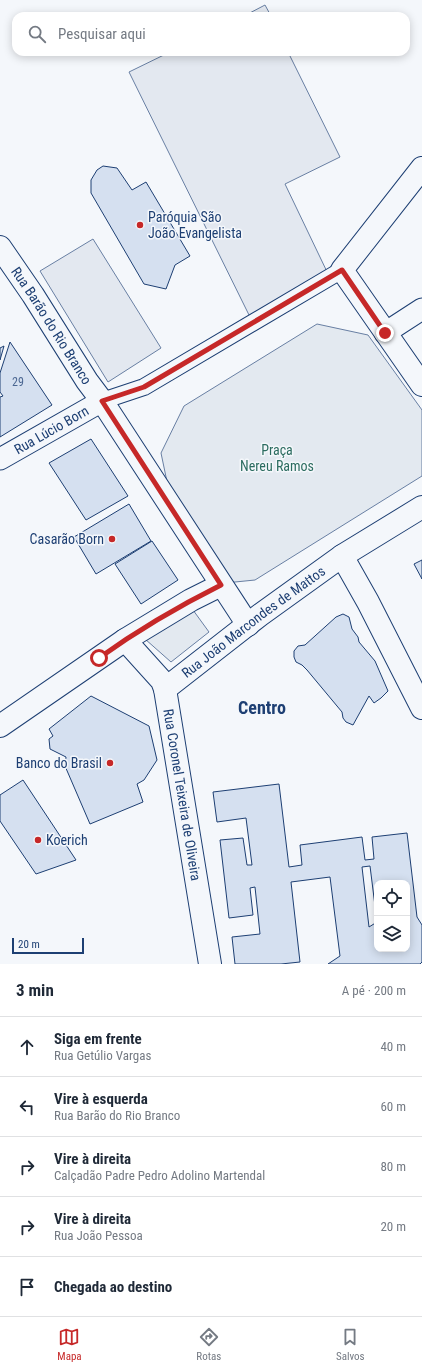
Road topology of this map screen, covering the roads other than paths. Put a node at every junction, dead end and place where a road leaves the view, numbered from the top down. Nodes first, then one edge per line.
1 (422, 168) edge
2 (0, 247) edge
3 (342, 270) junction
4 (422, 309) edge
5 (385, 333) junction
6 (422, 385) edge
7 (102, 401) junction
8 (0, 458) edge
9 (422, 508) edge
10 (342, 556) junction
11 (221, 585) junction
12 (248, 625) junction
13 (125, 640) junction
14 (165, 689) junction
15 (422, 708) edge
16 (0, 726) edge
17 (210, 964) edge

1 - 3 main road
2 - 7 main road, Rua Barão do Rio Branco
3 - 5 main road
3 - 7 street
4 - 5 street
5 - 6 main road
7 - 8 street, Rua Lúcio Born
7 - 11 main road, Rua Barão do Rio Branco
9 - 10 main road
10 - 12 main road, Rua João Marcondes de Mattos
10 - 15 main road
11 - 12 main road, Rua Barão do Rio Branco
11 - 13 main road
12 - 14 main road, Rua João Marcondes de Mattos
13 - 14 main road, Rua Coronel Teixeira de Oliveira
13 - 16 main road
14 - 17 main road, Rua Coronel Teixeira de Oliveira

